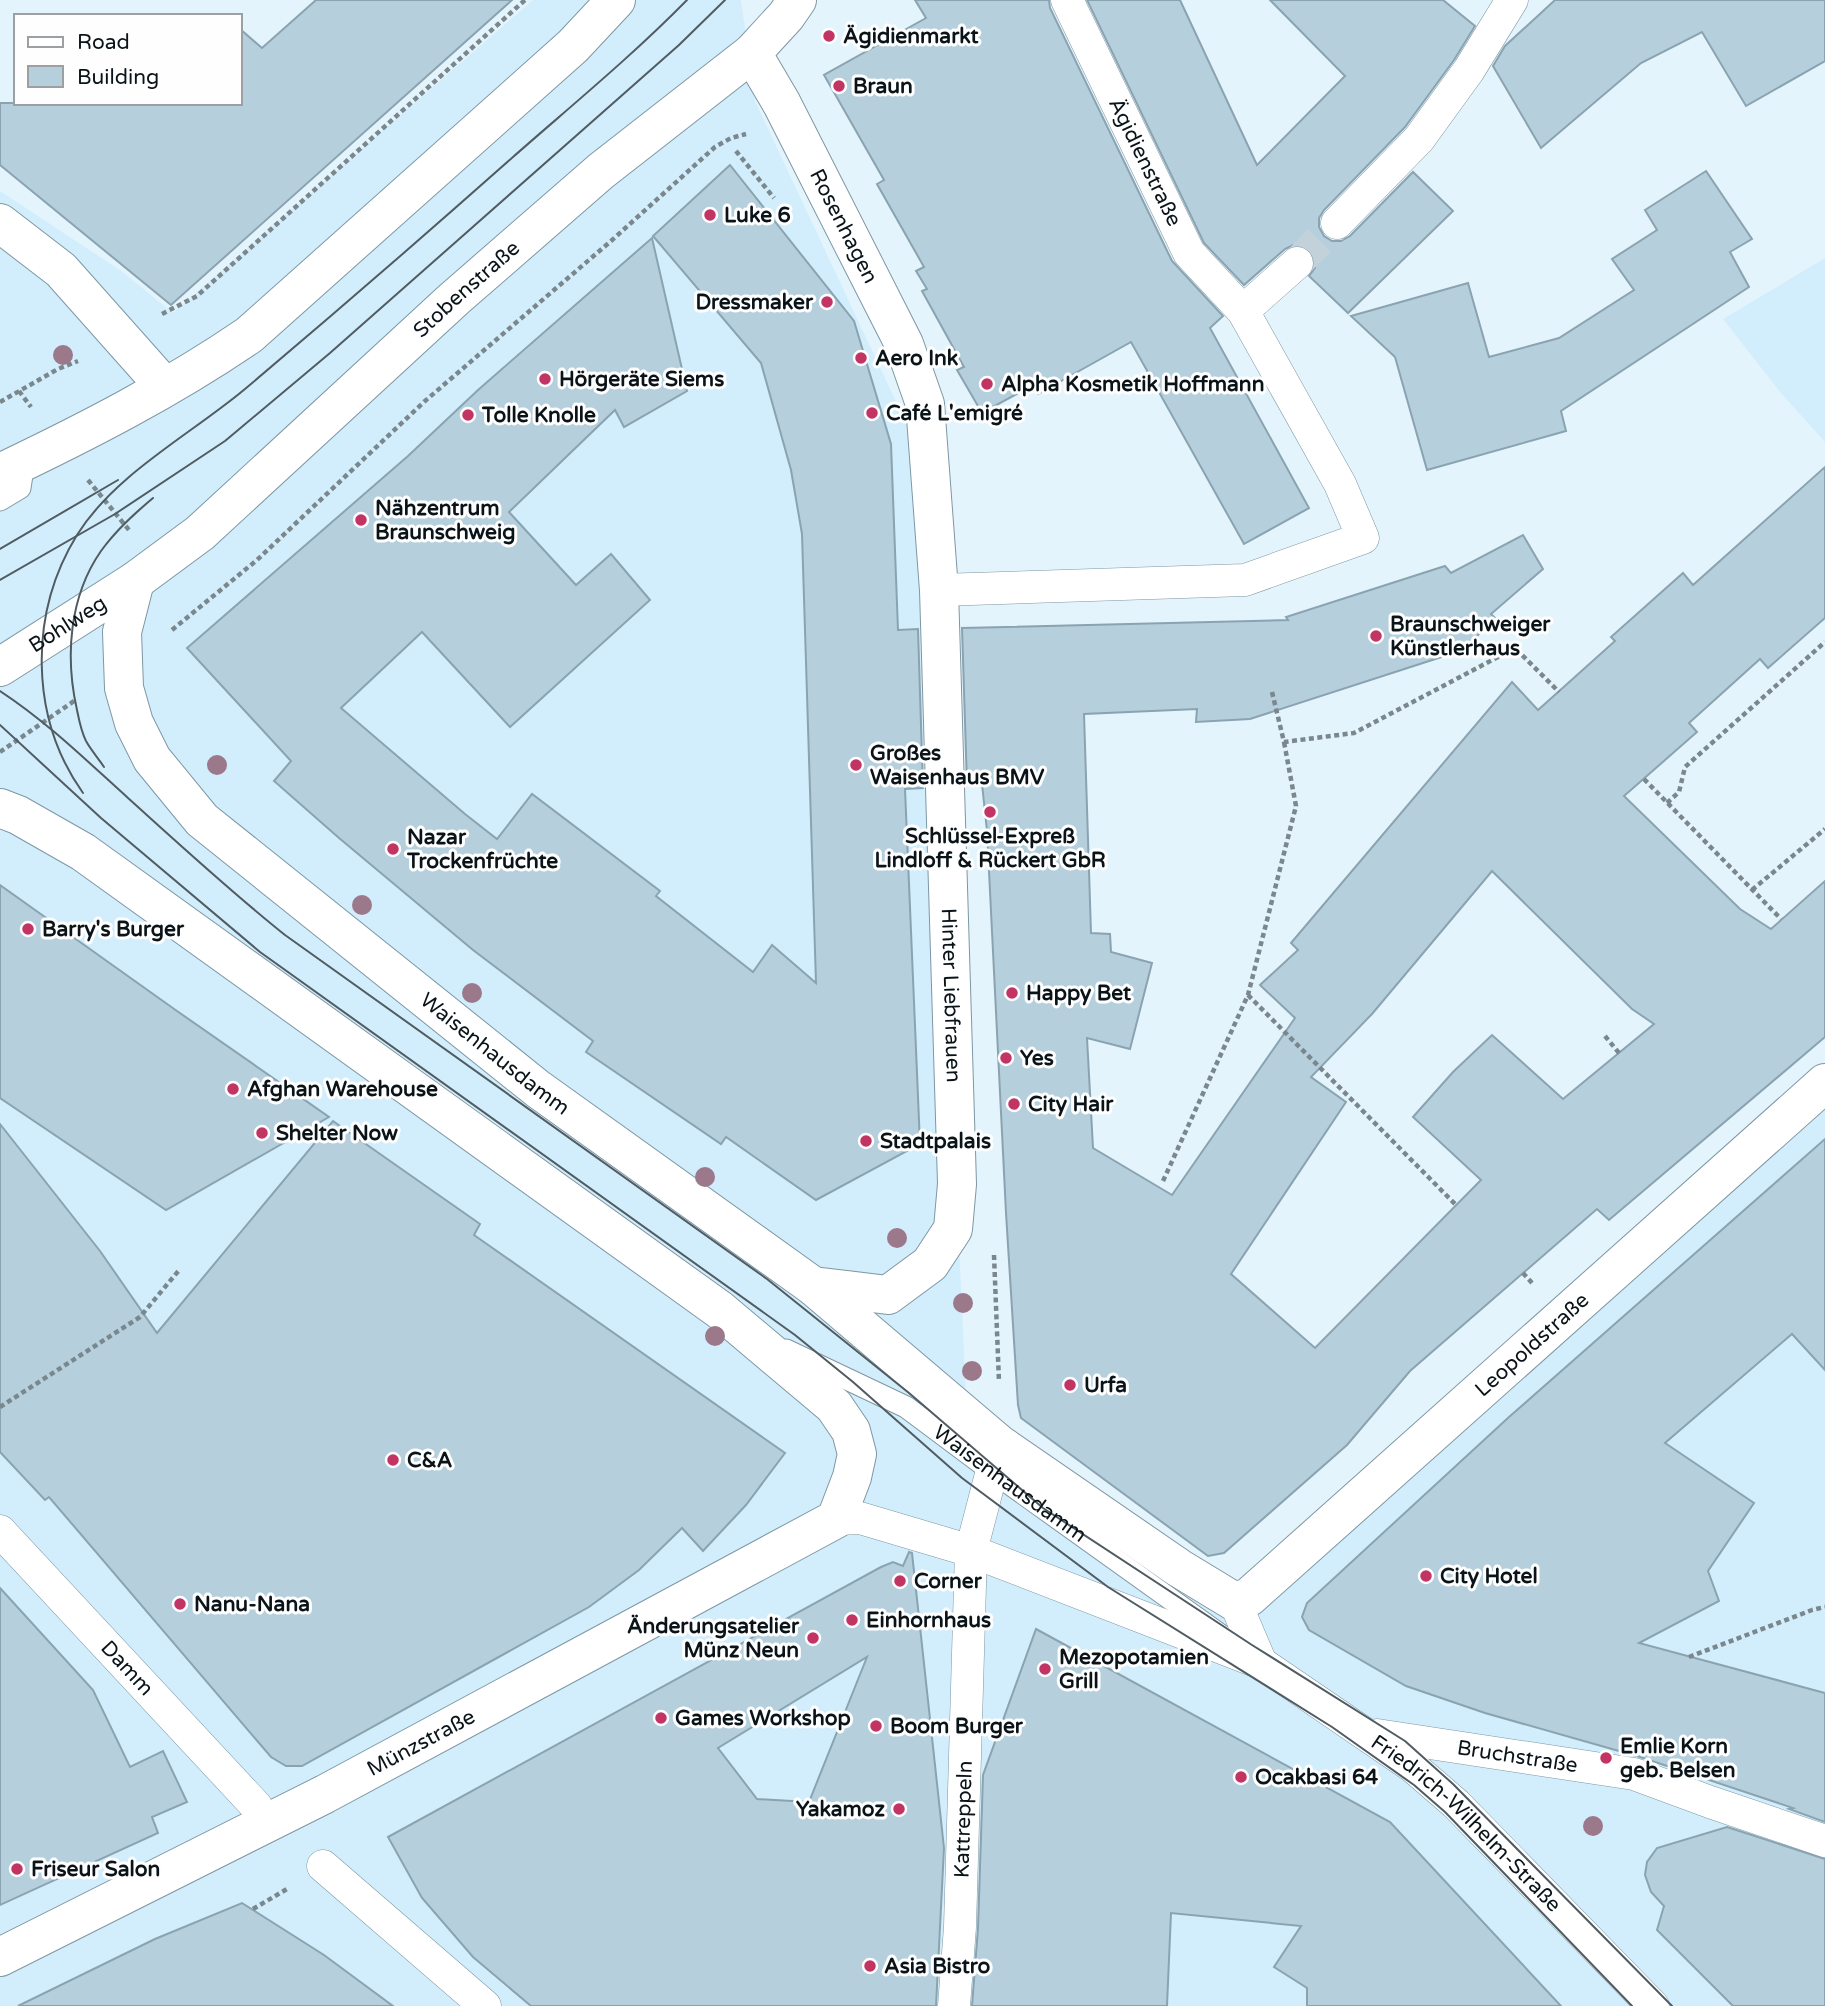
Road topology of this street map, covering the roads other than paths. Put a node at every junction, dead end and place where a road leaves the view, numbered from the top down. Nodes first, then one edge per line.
1 (616, 0) edge
2 (797, 0) edge
3 (1068, 0) edge
4 (1512, 0) edge
5 (752, 53) junction
6 (0, 223) edge
7 (1337, 223) tunnel mouth
8 (1297, 263) tunnel mouth
9 (1242, 311) junction
10 (165, 387) junction
11 (925, 404) joint
12 (12, 468) edge
13 (0, 499) edge
14 (148, 572) junction
15 (939, 590) junction
16 (0, 667) edge
17 (0, 808) edge
18 (1825, 1083) edge
19 (813, 1286) junction
20 (746, 1331) junction
21 (996, 1458) junction
22 (836, 1519) junction
23 (0, 1531) edge
24 (971, 1551) junction
25 (1235, 1602) junction
26 (1261, 1663) junction
27 (1365, 1733) junction
28 (256, 1806) dead end
29 (1825, 1841) edge
30 (323, 1867) dead end
31 (0, 1957) edge
32 (485, 2006) edge
33 (954, 2006) edge
34 (1653, 2006) edge

1 - 10 street
2 - 5 street, Stobenstraße
3 - 9 street, Ägidienstraße
4 - 7 street
5 - 11 street, Rosenhagen
5 - 14 street, Stobenstraße
6 - 10 street
8 - 9 street
9 - 15 street, Ägidienstraße
10 - 12 street
11 - 15 street, Hinter Liebfrauen
12 - 13 lane
14 - 16 street, Bohlweg
14 - 19 street, Waisenhausdamm
15 - 19 street, Hinter Liebfrauen
17 - 20 street, Waisenhausdamm
18 - 25 street, Leopoldstraße
19 - 21 street, Waisenhausdamm
20 - 21 lane, Waisenhausdamm
20 - 22 street, Waisenhausdamm
21 - 24 street
21 - 25 street
21 - 26 lane, Waisenhausdamm
22 - 24 street, Friedrich-Wilhelm-Straße
22 - 31 street, Münzstraße
23 - 28 street, Damm
24 - 26 street, Friedrich-Wilhelm-Straße
24 - 33 street, Kattreppeln
25 - 26 street
26 - 27 street, Friedrich-Wilhelm-Straße
27 - 29 street, Bruchstraße
27 - 34 street, Friedrich-Wilhelm-Straße
30 - 32 street

